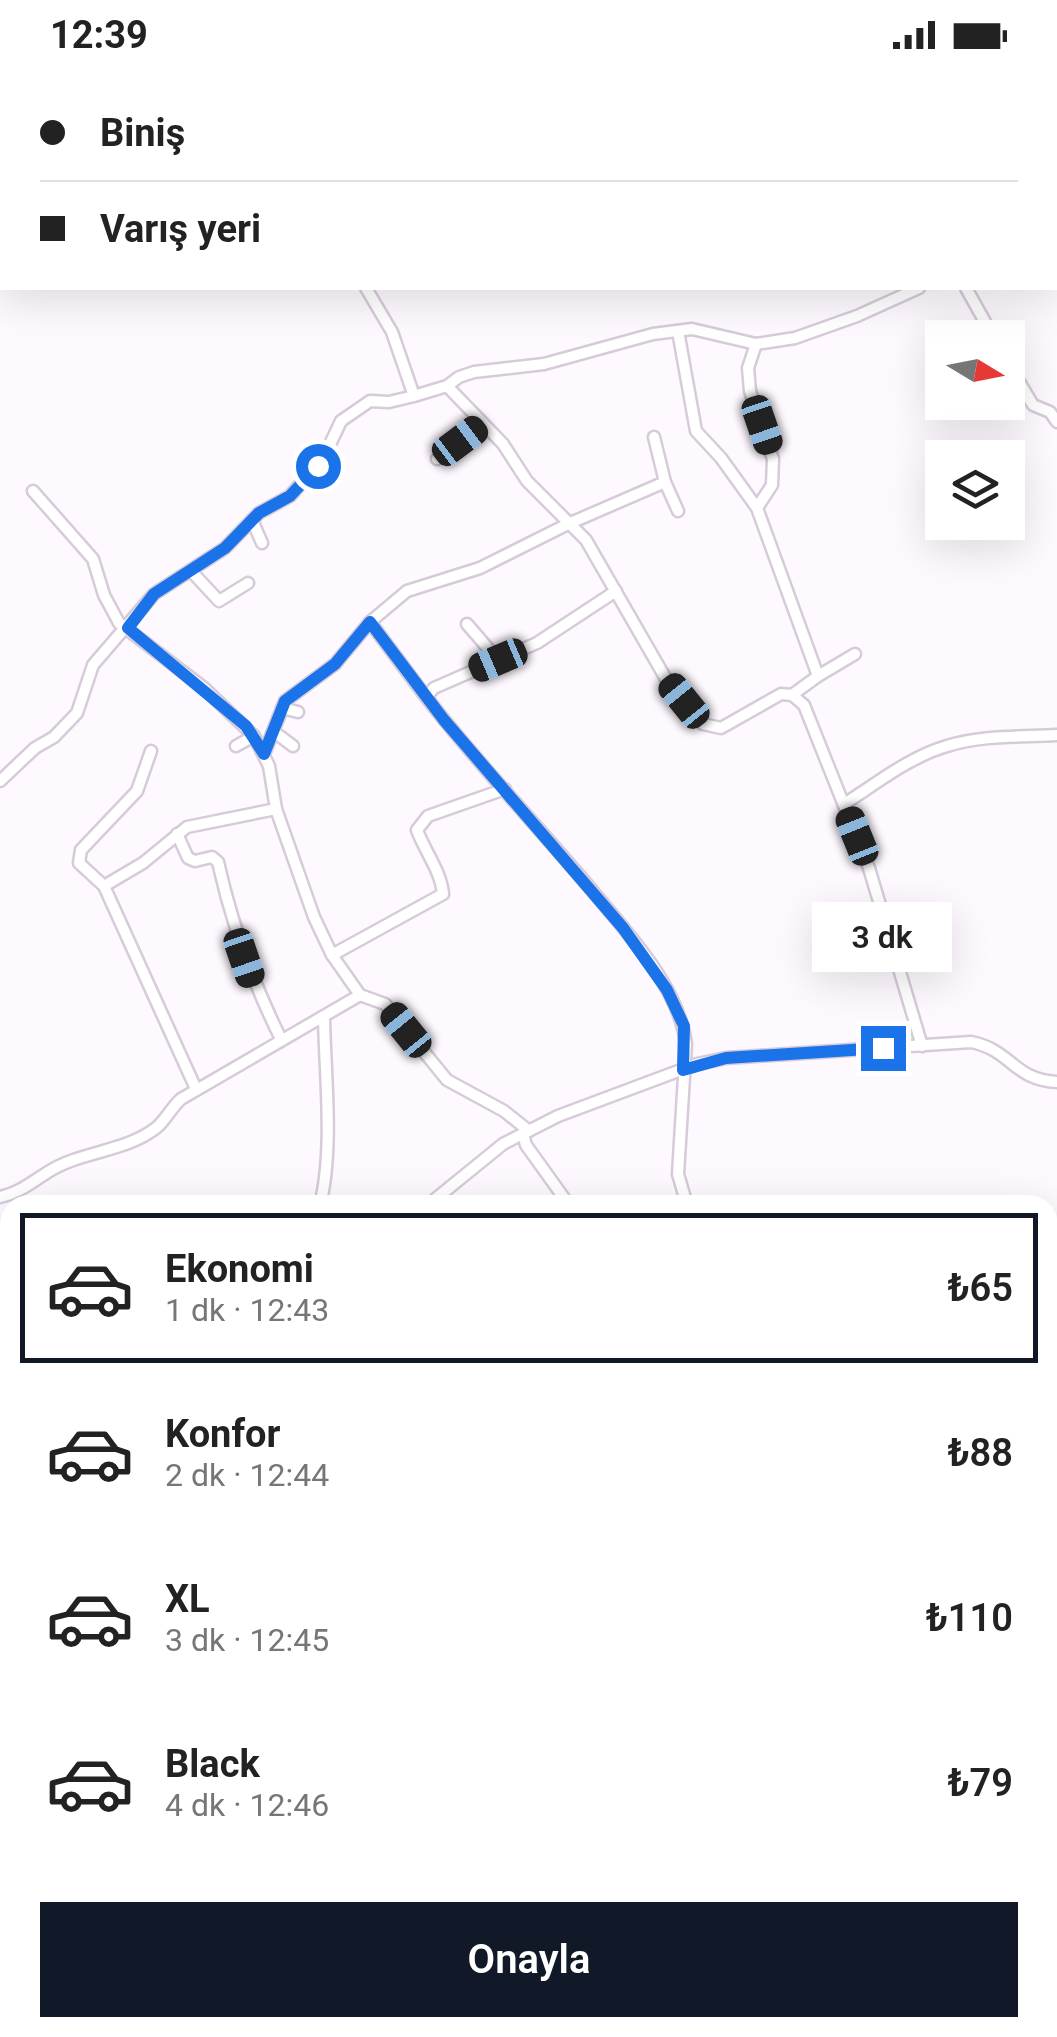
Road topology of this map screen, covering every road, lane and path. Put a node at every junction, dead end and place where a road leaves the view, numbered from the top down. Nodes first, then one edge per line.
1 (367, 290) edge
2 (967, 290) edge
3 (900, 292) edge
4 (984, 320) edge
5 (678, 331) junction
6 (756, 344) junction
7 (447, 386) junction
8 (1025, 390) edge
9 (414, 396) junction
10 (1054, 409) edge
11 (1057, 422) edge
12 (483, 424) junction
13 (654, 437) dead end
14 (437, 458) dead end
15 (665, 482) junction
16 (33, 491) dead end
17 (757, 508) junction
18 (678, 511) dead end
19 (252, 520) junction
20 (568, 524) junction
21 (262, 544) dead end
22 (192, 572) junction
23 (248, 583) dead end
24 (616, 591) junction
25 (370, 622) junction
26 (467, 624) dead end
27 (128, 628) junction
28 (855, 654) dead end
29 (498, 660) junction
30 (818, 676) junction
31 (792, 695) junction
32 (426, 698) junction
33 (282, 708) junction
34 (298, 712) dead end
35 (273, 730) junction
36 (1057, 735) edge
37 (254, 736) junction
38 (236, 746) dead end
39 (293, 746) dead end
40 (151, 751) dead end
41 (264, 754) junction
42 (0, 781) edge
43 (505, 790) junction
44 (844, 804) junction
45 (276, 809) junction
46 (177, 834) junction
47 (104, 886) junction
48 (332, 955) junction
49 (360, 994) junction
50 (324, 1018) junction
51 (281, 1039) junction
52 (922, 1046) junction
53 (683, 1070) junction
54 (1057, 1082) edge
55 (196, 1089) junction
56 (526, 1133) junction
57 (5, 1195) edge
58 (323, 1195) edge
59 (440, 1195) edge
60 (562, 1195) edge
61 (683, 1195) edge

1 - 9 street
2 - 4 street
3 - 6 street
5 - 6 street
5 - 7 street
5 - 17 street
6 - 17 street
7 - 9 street
7 - 12 street
8 - 10 street
9 - 19 street
10 - 11 street
12 - 14 street
12 - 20 street
13 - 15 street
15 - 18 street
15 - 20 street
16 - 27 street
17 - 30 street
19 - 21 street
19 - 22 street
20 - 24 street
20 - 25 street
22 - 23 street
22 - 27 street
24 - 29 street
24 - 31 street
25 - 32 street
25 - 33 street
26 - 29 street
27 - 37 street
27 - 42 street
28 - 30 street
29 - 32 street
30 - 31 street
31 - 44 street
32 - 43 street
33 - 34 street
33 - 35 street
35 - 39 street
35 - 41 street
36 - 44 street
37 - 38 street
37 - 41 street
40 - 47 street
41 - 45 street
43 - 48 street
43 - 53 street
44 - 52 street
45 - 46 street
45 - 48 street
46 - 47 street
46 - 51 street
47 - 55 street
48 - 49 street
49 - 50 street
49 - 56 street
50 - 51 street
50 - 58 street
51 - 55 street
52 - 53 street
52 - 54 street
53 - 56 street
53 - 61 street
55 - 57 street
56 - 59 street
56 - 60 street

